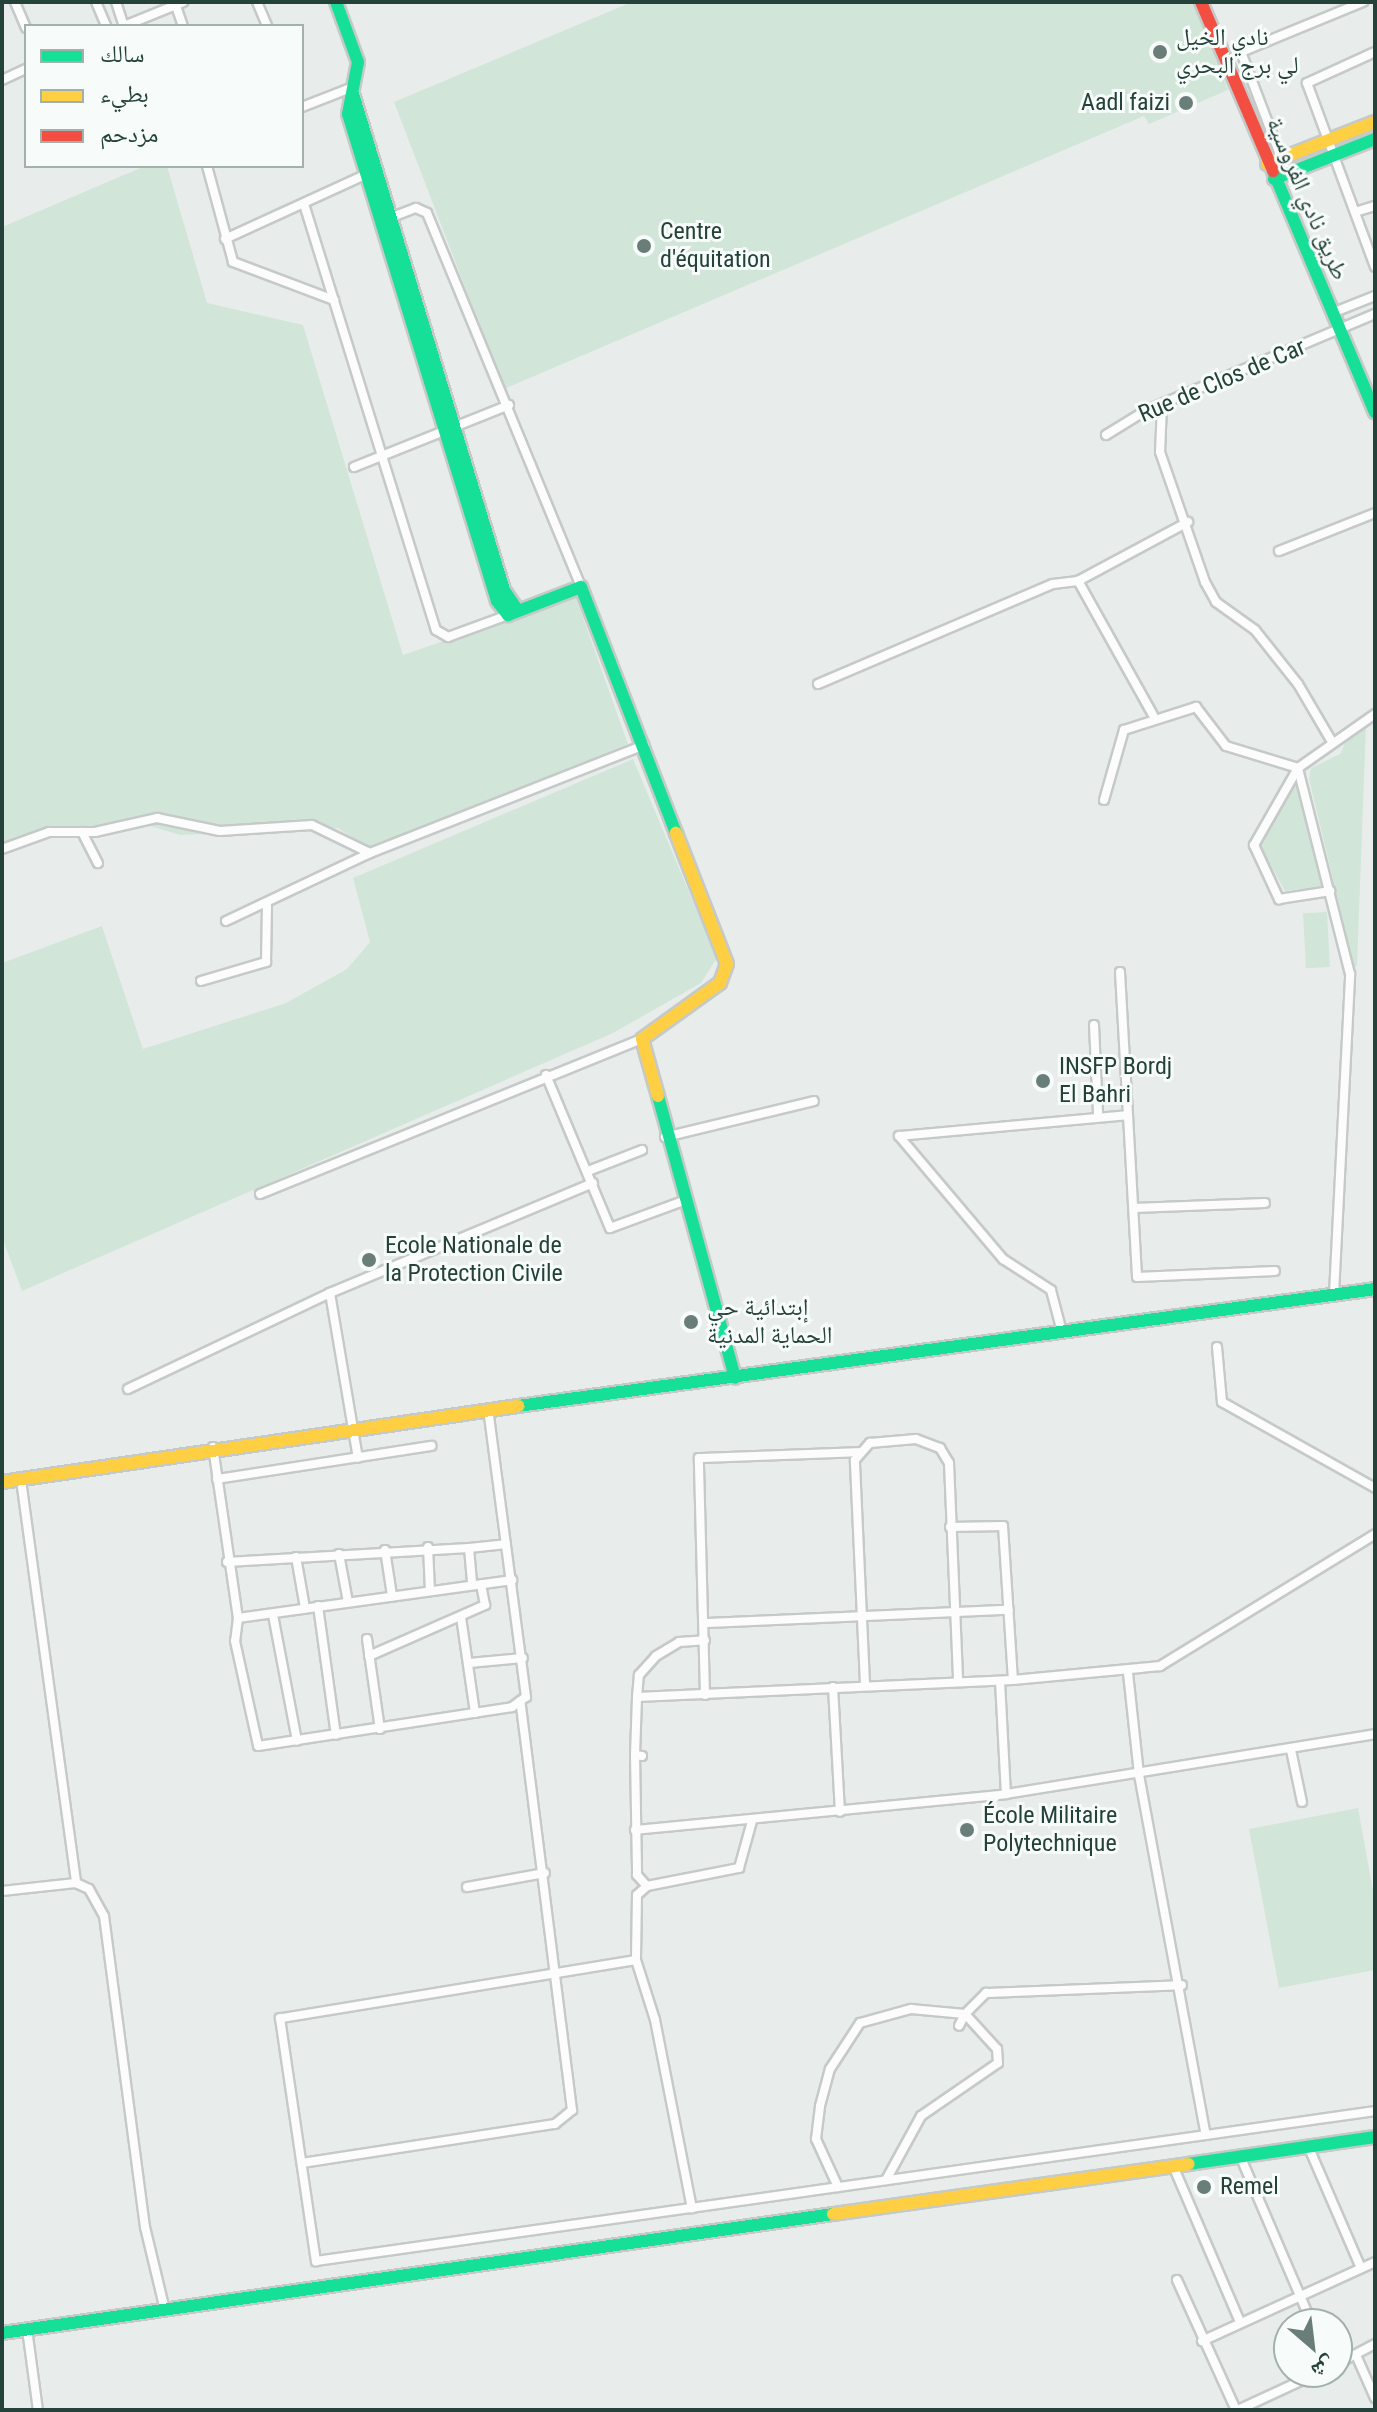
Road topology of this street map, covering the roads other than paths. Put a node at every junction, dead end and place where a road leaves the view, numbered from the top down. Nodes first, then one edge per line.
1 (15, 2) edge
2 (96, 2) edge
3 (116, 2) edge
4 (257, 2) edge
5 (336, 2) edge
6 (1201, 2) edge
7 (1363, 2) edge
8 (178, 3) edge
9 (24, 24) edge
10 (105, 24) edge
11 (123, 24) edge
12 (129, 24) edge
13 (183, 24) edge
14 (266, 24) edge
15 (1375, 52) edge
16 (24, 70) edge
17 (2, 80) edge
18 (353, 87) junction
19 (304, 106) edge
20 (1375, 122) edge
21 (1375, 139) edge
22 (1326, 141) junction
23 (1332, 156) junction
24 (1281, 159) junction
25 (1267, 164) junction
26 (207, 168) edge
27 (1287, 173) junction
28 (367, 174) junction
29 (1274, 179) junction
30 (304, 204) junction
31 (1375, 206) edge
32 (1355, 212) junction
33 (388, 219) junction
34 (225, 239) junction
35 (1371, 242) edge
36 (1375, 267) edge
37 (1375, 296) edge
38 (334, 300) junction
39 (1332, 313) junction
40 (1375, 314) edge
41 (1339, 328) junction
42 (509, 405) junction
43 (1162, 405) junction
44 (1375, 412) edge
45 (454, 428) junction
46 (1106, 435) dead end
47 (384, 456) junction
48 (354, 467) dead end
49 (1375, 513) edge
50 (1188, 522) junction
51 (1279, 551) dead end
52 (1078, 581) junction
53 (581, 587) junction
54 (513, 613) junction
55 (818, 684) dead end
56 (1375, 714) edge
57 (1153, 715) junction
58 (1332, 742) junction
59 (644, 745) junction
60 (1298, 768) junction
61 (1104, 800) dead end
62 (82, 832) junction
63 (2, 849) edge
64 (370, 853) junction
65 (98, 863) dead end
66 (1330, 891) junction
67 (267, 906) junction
68 (226, 921) dead end
69 (1120, 972) dead end
70 (201, 981) dead end
71 (1094, 1025) dead end
72 (642, 1039) junction
73 (546, 1075) junction
74 (814, 1101) dead end
75 (1098, 1114) junction
76 (1128, 1115) junction
77 (665, 1137) junction
78 (642, 1150) dead end
79 (588, 1171) junction
80 (593, 1183) junction
81 (260, 1194) dead end
82 (686, 1200) junction
83 (1265, 1203) dead end
84 (1134, 1208) junction
85 (1275, 1271) dead end
86 (1375, 1289) edge
87 (330, 1293) junction
88 (1334, 1294) junction
89 (1062, 1332) junction
90 (1217, 1347) dead end
91 (735, 1378) junction
92 (128, 1389) dead end
93 (488, 1410) junction
94 (353, 1428) junction
95 (431, 1446) dead end
96 (213, 1447) junction
97 (859, 1452) junction
98 (358, 1458) junction
99 (217, 1479) junction
100 (21, 1480) junction
101 (2, 1482) edge
102 (1375, 1488) edge
103 (950, 1527) junction
104 (1375, 1534) edge
105 (506, 1544) junction
106 (428, 1547) junction
107 (469, 1548) junction
108 (385, 1550) junction
109 (339, 1554) junction
110 (296, 1557) junction
111 (227, 1562) junction
112 (512, 1580) junction
113 (477, 1584) junction
114 (430, 1591) junction
115 (392, 1596) junction
116 (348, 1602) junction
117 (318, 1606) junction
118 (305, 1608) junction
119 (1009, 1610) junction
120 (953, 1612) junction
121 (273, 1615) junction
122 (862, 1615) junction
123 (461, 1617) junction
124 (238, 1618) junction
125 (706, 1623) junction
126 (367, 1639) dead end
127 (705, 1640) junction
128 (369, 1656) junction
129 (523, 1658) junction
130 (469, 1663) junction
131 (1128, 1673) junction
132 (1013, 1680) junction
133 (1000, 1681) junction
134 (958, 1682) junction
135 (865, 1684) junction
136 (833, 1687) junction
137 (705, 1695) junction
138 (637, 1697) junction
139 (520, 1701) junction
140 (475, 1713) junction
141 (380, 1729) junction
142 (1375, 1734) edge
143 (336, 1735) junction
144 (297, 1741) junction
145 (1291, 1750) junction
146 (1139, 1775) junction
147 (1006, 1794) junction
148 (1302, 1802) dead end
149 (840, 1812) junction
150 (752, 1821) junction
151 (635, 1830) junction
152 (545, 1873) junction
153 (76, 1883) junction
154 (647, 1886) junction
155 (467, 1887) dead end
156 (2, 1891) edge
157 (636, 1960) junction
158 (556, 1973) junction
159 (1182, 1985) junction
160 (965, 2014) junction
161 (959, 2026) dead end
162 (1375, 2111) edge
163 (1206, 2135) junction
164 (1374, 2141) edge
165 (1309, 2148) junction
166 (1241, 2158) junction
167 (302, 2163) junction
168 (1174, 2168) junction
169 (885, 2181) junction
170 (838, 2187) junction
171 (692, 2208) junction
172 (1375, 2262) edge
173 (1361, 2268) junction
174 (1177, 2280) dead end
175 (1299, 2295) junction
176 (1305, 2308) edge
177 (165, 2310) junction
178 (1240, 2322) junction
179 (27, 2329) junction
180 (2, 2333) edge
181 (1202, 2341) junction
182 (1375, 2344) edge
183 (1356, 2355) junction
184 (1353, 2356) edge
185 (1285, 2388) edge
186 (1375, 2398) edge
187 (38, 2410) edge
188 (1237, 2410) edge

1 - 9 street
2 - 10 street
3 - 11 street
4 - 14 street
5 - 18 main road
6 - 25 main road, طريق نادي الفروسية
7 - 24 street
8 - 12 street
8 - 13 street
15 - 22 street
16 - 17 street
18 - 19 street
18 - 28 main road
18 - 33 main road
20 - 22 main road
21 - 23 main road
22 - 23 street
22 - 24 main road
23 - 27 main road
23 - 32 street
24 - 25 main road
24 - 27 street
25 - 29 main road, طريق نادي الفروسية
26 - 34 street
27 - 29 main road
28 - 30 street
28 - 33 main road
29 - 39 main road, طريق نادي الفروسية
30 - 34 street
30 - 38 street
31 - 32 street
32 - 35 street
33 - 42 street
33 - 45 main road
34 - 38 street
35 - 36 street
37 - 39 street
38 - 47 street
39 - 41 main road, طريق نادي الفروسية
40 - 41 street, Rue de Clos de Car
41 - 43 street, Rue de Clos de Car
41 - 44 main road, طريق نادي الفروسية
42 - 45 street
42 - 53 street
43 - 46 street, Rue de Clos de Car
43 - 50 street
45 - 47 street
45 - 54 main road
47 - 48 street
47 - 54 street
49 - 51 street
50 - 52 street
50 - 58 street
52 - 55 street
52 - 57 street
53 - 54 main road
53 - 59 main road
56 - 58 street
57 - 60 street
57 - 61 street
58 - 60 street
59 - 64 street
59 - 72 main road
60 - 66 street
60 - 66 street
62 - 63 street
62 - 64 street
62 - 65 street
64 - 67 street
66 - 88 street
67 - 68 street
67 - 70 street
69 - 76 street
71 - 75 street
72 - 73 street
72 - 77 main road
73 - 79 street
73 - 81 street
74 - 77 street
75 - 76 street
75 - 89 street
76 - 84 street
77 - 82 main road
78 - 79 street
79 - 80 street
80 - 82 street
80 - 87 street
82 - 91 main road
83 - 84 street
84 - 85 street
86 - 88 main road
87 - 92 street
87 - 94 street
88 - 89 main road
89 - 91 main road
90 - 102 street
91 - 93 main road
93 - 94 main road
93 - 105 street
94 - 96 main road
94 - 98 street
95 - 98 street
96 - 99 street
96 - 100 main road
97 - 103 street
97 - 122 street
97 - 125 street
98 - 99 street
99 - 111 street
100 - 101 main road
100 - 153 street
103 - 119 street
103 - 120 street
104 - 131 street
105 - 107 street
105 - 112 street
106 - 107 street
106 - 108 street
106 - 114 street
107 - 113 street
108 - 109 street
108 - 115 street
109 - 110 street
109 - 116 street
110 - 111 street
110 - 118 street
111 - 124 street
112 - 113 street
112 - 129 street
113 - 114 street
113 - 123 street
114 - 115 street
115 - 116 street
116 - 117 street
117 - 118 street
117 - 143 street
118 - 121 street
119 - 120 street
119 - 132 street
120 - 122 street
120 - 134 street
121 - 124 street
121 - 144 street
122 - 125 street
122 - 135 street
123 - 128 street
123 - 130 street
124 - 144 street
125 - 127 street
126 - 128 street
127 - 137 street
127 - 138 street
128 - 141 street
129 - 130 street
129 - 139 street
130 - 140 street
131 - 132 street
131 - 146 street
132 - 133 street
133 - 134 street
133 - 147 street
134 - 135 street
135 - 136 street
136 - 137 street
136 - 149 street
137 - 138 street
138 - 151 street
139 - 140 street
139 - 152 street
140 - 141 street
141 - 143 street
142 - 145 street
143 - 144 street
145 - 146 street
145 - 148 street
146 - 147 street
146 - 159 street
147 - 149 street
149 - 150 street
150 - 151 street
150 - 154 street
151 - 154 street
152 - 155 street
152 - 158 street
153 - 156 street
153 - 177 street
154 - 157 street
157 - 158 street
157 - 171 street
158 - 167 street
158 - 167 street
159 - 160 street
159 - 163 street
160 - 161 street
160 - 169 street
160 - 170 street
162 - 163 street
163 - 169 street
164 - 165 main road
165 - 166 main road
165 - 173 street
166 - 168 main road
166 - 175 street
167 - 171 street
168 - 177 main road
168 - 178 street
169 - 170 street
170 - 171 street
172 - 173 street
173 - 175 street
174 - 181 street
175 - 176 street
175 - 178 street
177 - 179 main road
178 - 181 street
179 - 180 main road
179 - 187 street
181 - 188 street
182 - 183 street
183 - 184 street
183 - 186 street
185 - 188 street

